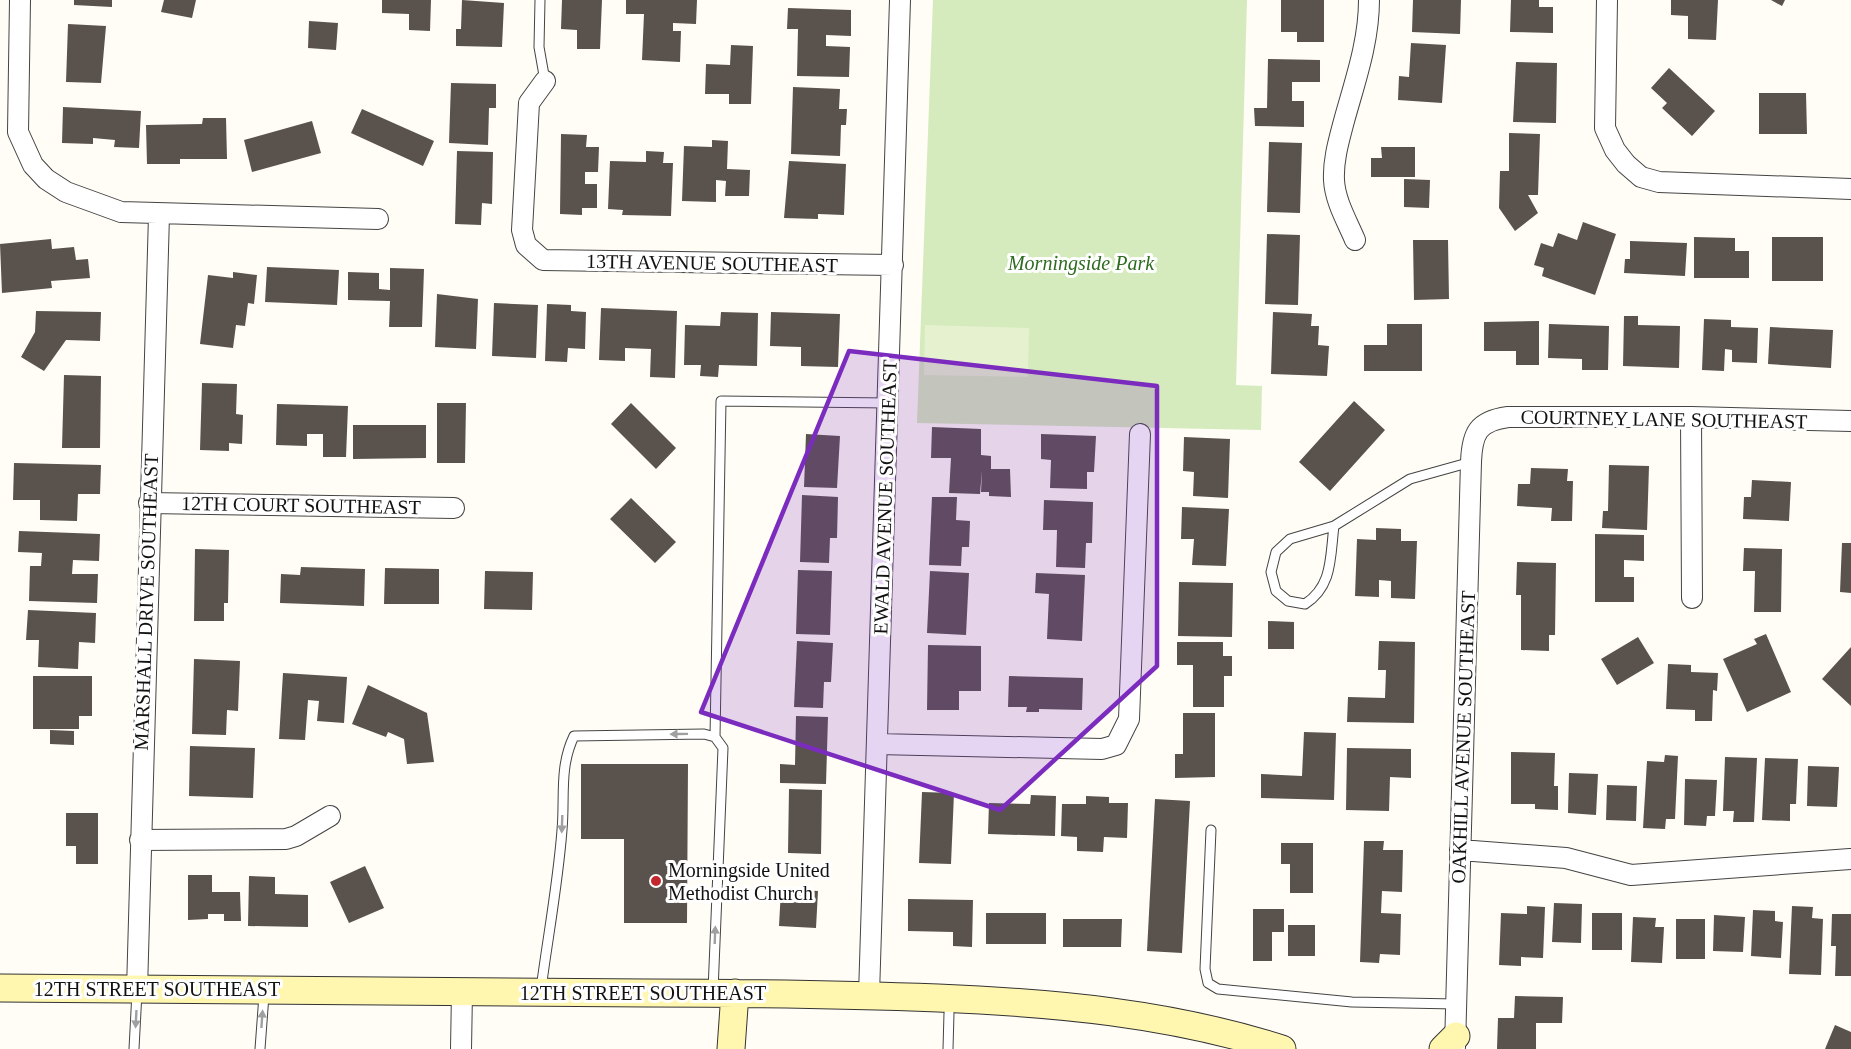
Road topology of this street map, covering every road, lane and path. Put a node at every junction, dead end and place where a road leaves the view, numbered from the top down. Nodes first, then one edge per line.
1 (20, 0) edge
2 (540, 0) edge
3 (900, 0) edge
4 (1369, 0) edge
5 (1607, 0) edge
6 (545, 81) joint
7 (1851, 189) edge
8 (159, 215) junction
9 (378, 219) dead end
10 (1355, 240) dead end
11 (893, 265) junction
12 (888, 404) junction
13 (1691, 417) junction
14 (1851, 421) edge
15 (1480, 426) joint
16 (1140, 434) dead end
17 (1471, 462) junction
18 (149, 503) junction
19 (454, 508) dead end
20 (1334, 526) junction
21 (1692, 598) dead end
22 (715, 737) junction
23 (877, 744) junction
24 (330, 816) dead end
25 (1211, 830) dead end
26 (140, 840) junction
27 (1460, 850) junction
28 (1850, 861) edge
29 (0, 988) edge
30 (137, 990) junction
31 (264, 990) junction
32 (462, 992) junction
33 (541, 993) junction
34 (724, 993) junction
35 (869, 995) junction
36 (1456, 1004) junction
37 (949, 1013) dead end
38 (1452, 1044) edge
39 (134, 1049) edge
40 (260, 1049) edge
41 (461, 1049) edge
42 (731, 1049) edge
43 (948, 1049) edge
44 (1282, 1049) edge

1 - 8 street
2 - 6 lane
3 - 11 street, EWALD AVENUE SOUTHEAST
4 - 10 street
5 - 7 street
6 - 11 street, 13TH AVENUE SOUTHEAST
8 - 9 street
8 - 18 street, MARSHALL DRIVE SOUTHEAST
11 - 12 street, EWALD AVENUE SOUTHEAST
12 - 22 lane
12 - 23 street, EWALD AVENUE SOUTHEAST
13 - 14 street, COURTNEY LANE SOUTHEAST
13 - 15 street, COURTNEY LANE SOUTHEAST
13 - 21 street
15 - 17 street, OAKHILL AVENUE SOUTHEAST
16 - 23 street
17 - 20 lane
17 - 27 street, OAKHILL AVENUE SOUTHEAST
18 - 19 street, 12TH COURT SOUTHEAST
18 - 26 street, MARSHALL DRIVE SOUTHEAST
20 - 20 lane
22 -> 33 lane
34 -> 22 lane
23 - 35 street, EWALD AVENUE SOUTHEAST
24 - 26 street
25 - 36 lane
26 - 30 street, MARSHALL DRIVE SOUTHEAST
27 - 28 street
27 - 36 street, OAKHILL AVENUE SOUTHEAST
29 - 30 main road, 12TH STREET SOUTHEAST
30 - 31 main road, 12TH STREET SOUTHEAST
30 -> 39 lane
31 - 32 main road, 12TH STREET SOUTHEAST
40 -> 31 lane
32 - 33 main road, 12TH STREET SOUTHEAST
32 - 41 street
33 - 34 main road, 12TH STREET SOUTHEAST
34 - 35 main road, 12TH STREET SOUTHEAST
34 - 42 main road
35 - 44 main road, 12TH STREET SOUTHEAST
36 - 38 street, OAKHILL AVENUE SOUTHEAST
37 - 43 lane

